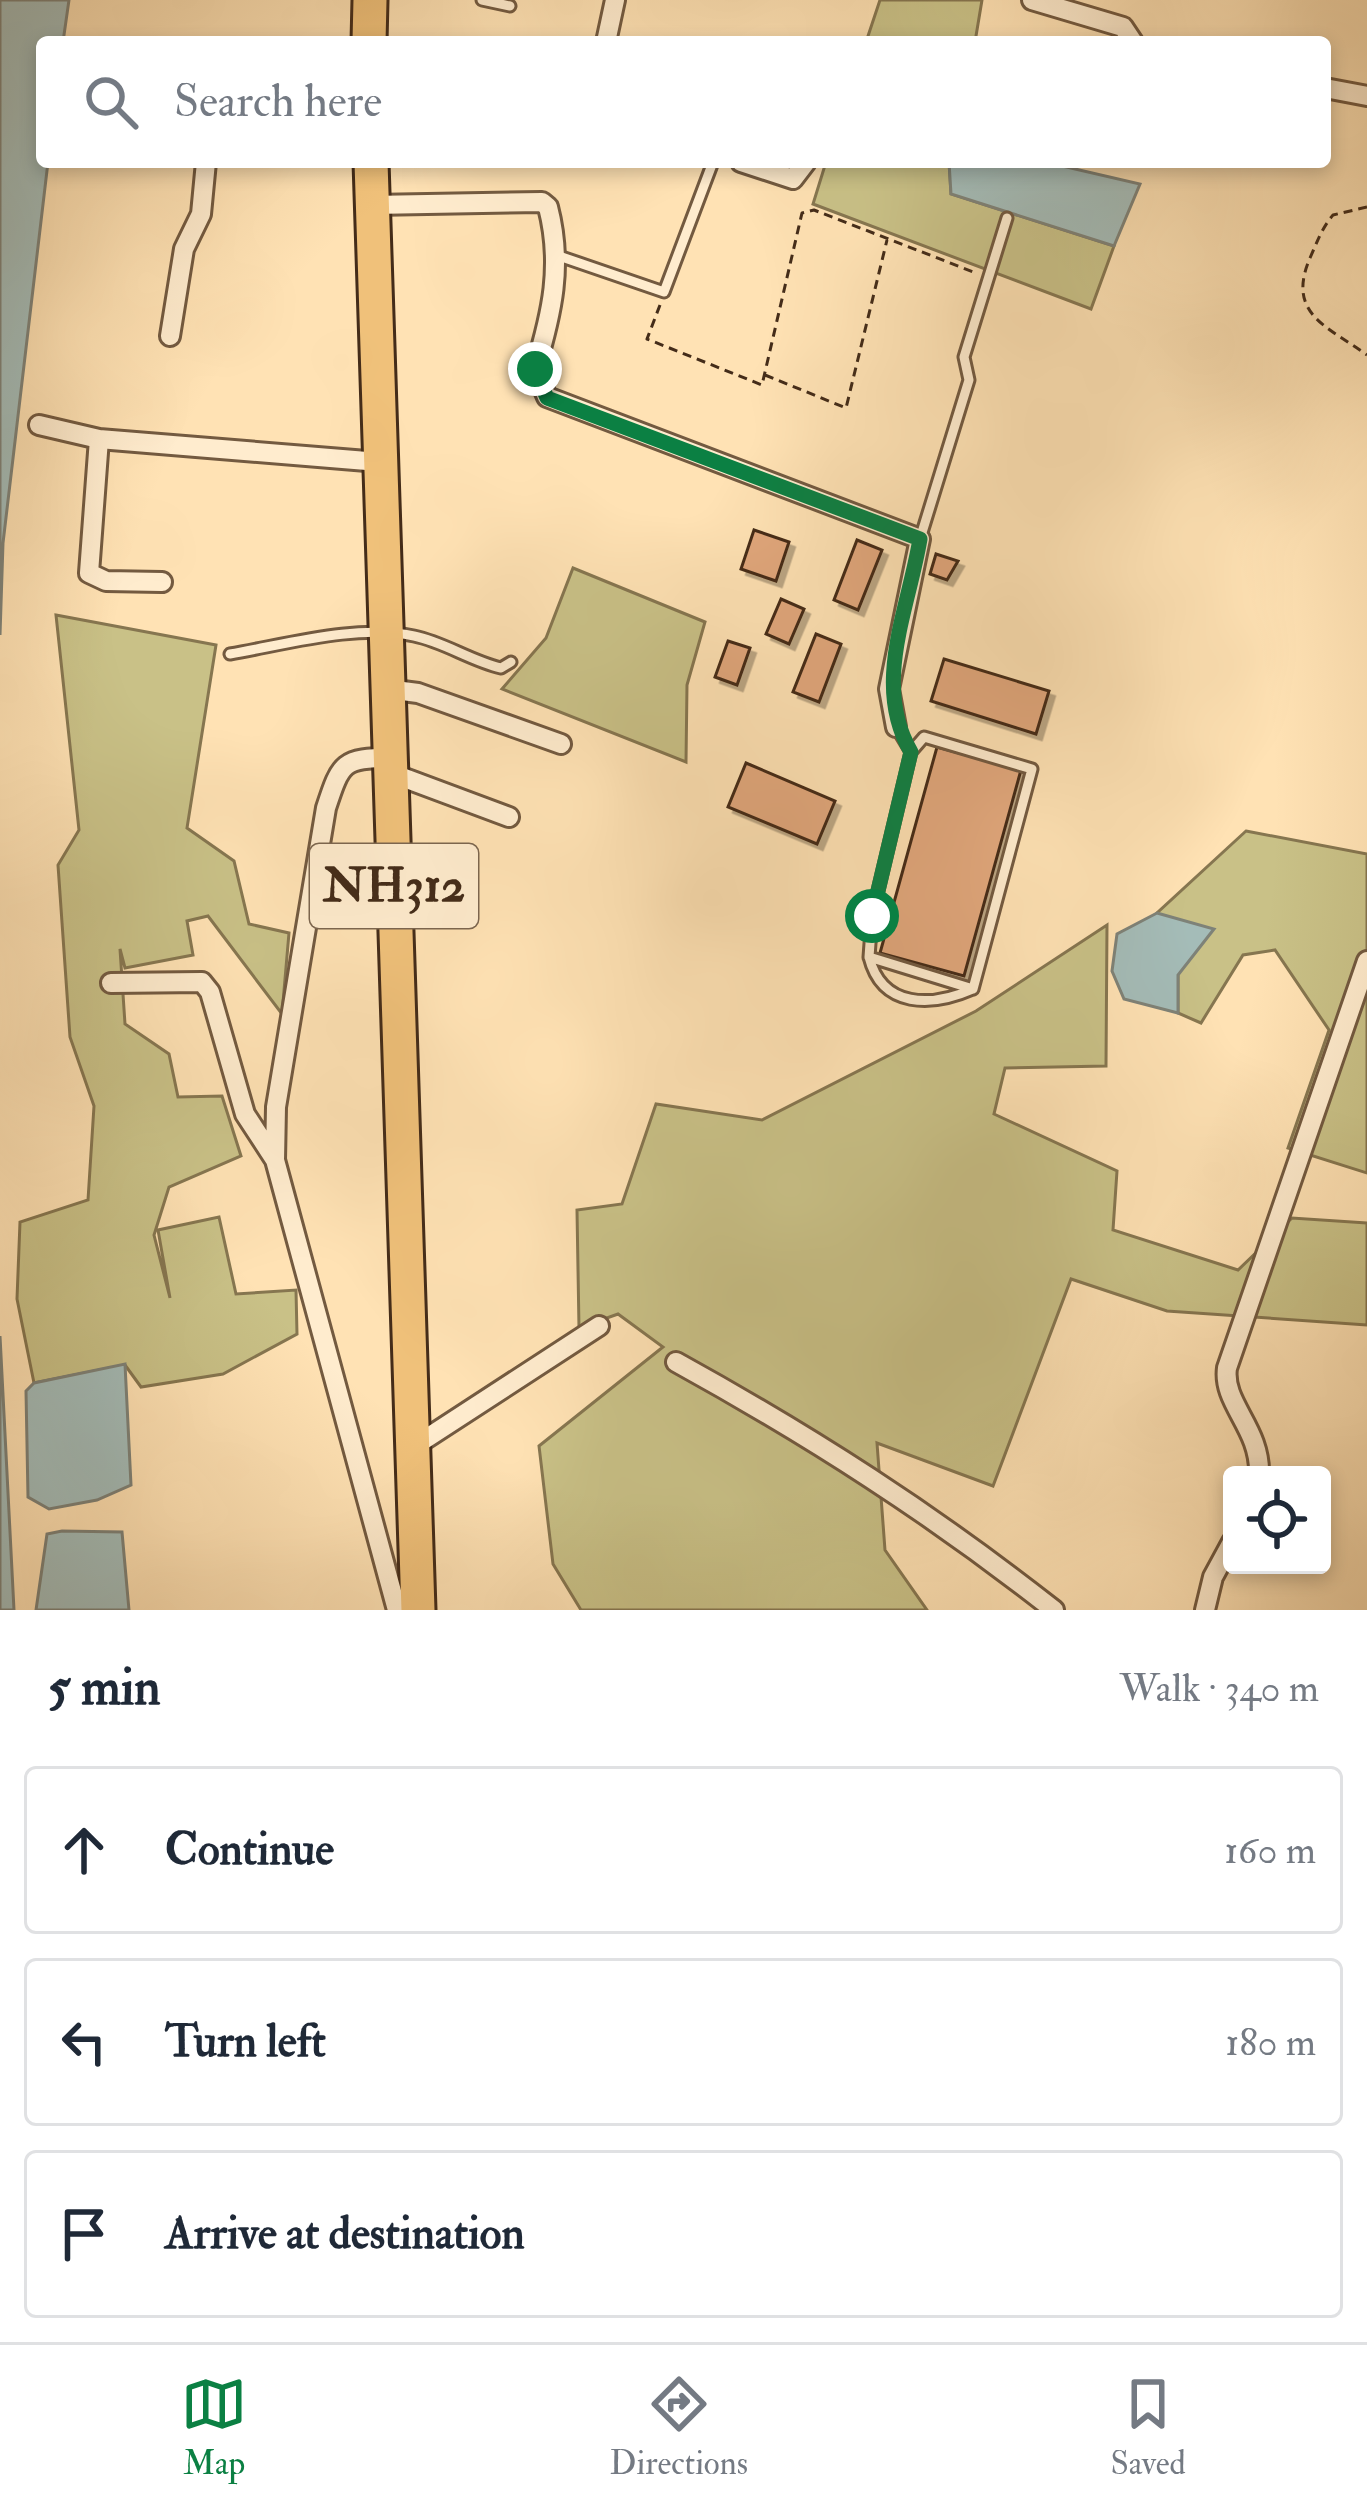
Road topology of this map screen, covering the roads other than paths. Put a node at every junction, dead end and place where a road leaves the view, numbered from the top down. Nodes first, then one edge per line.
1 (370, 0) edge
2 (482, 0) edge
3 (615, 0) edge
4 (1032, 0) edge
5 (510, 6) dead end
6 (369, 36) edge
7 (607, 36) edge
8 (1129, 36) edge
9 (1331, 89) edge
10 (1367, 96) edge
11 (205, 168) edge
12 (371, 168) edge
13 (711, 168) edge
14 (760, 168) edge
15 (801, 168) edge
16 (372, 205) junction
17 (1007, 218) dead end
18 (556, 255) junction
19 (170, 336) dead end
20 (39, 425) dead end
21 (98, 439) junction
22 (379, 462) junction
23 (920, 539) junction
24 (162, 582) dead end
25 (385, 632) junction
26 (230, 654) dead end
27 (511, 662) dead end
28 (387, 689) junction
29 (896, 727) joint
30 (561, 744) dead end
31 (911, 752) junction
32 (391, 765) junction
33 (509, 817) dead end
34 (869, 958) junction
35 (1367, 961) edge
36 (111, 983) dead end
37 (973, 989) junction
38 (275, 1160) junction
39 (598, 1326) dead end
40 (676, 1362) dead end
41 (410, 1449) junction
42 (1259, 1466) edge
43 (1223, 1559) edge
44 (397, 1610) edge
45 (418, 1610) edge
46 (1054, 1610) edge
47 (1205, 1610) edge

1 - 6 highway
2 - 5 lane
3 - 7 street
4 - 8 street
9 - 10 street
11 - 19 street
12 - 16 highway, NH312
13 - 18 lane
14 - 15 street
16 - 18 street
16 - 22 highway, NH312
17 - 23 lane
18 - 23 street
20 - 21 street
21 - 22 street
21 - 24 street
22 - 25 highway, NH312
23 - 29 street
25 - 26 lane
25 - 27 lane
25 - 28 highway, NH312
28 - 30 street
28 - 32 highway, NH312
29 - 31 lane
31 - 34 lane
31 - 37 lane
32 - 33 street
32 - 38 street
32 - 41 highway, NH312
34 - 37 lane
34 - 37 lane
35 - 42 street
36 - 38 street
38 - 44 street
39 - 41 street
40 - 46 street
41 - 45 highway, NH312
43 - 47 street

